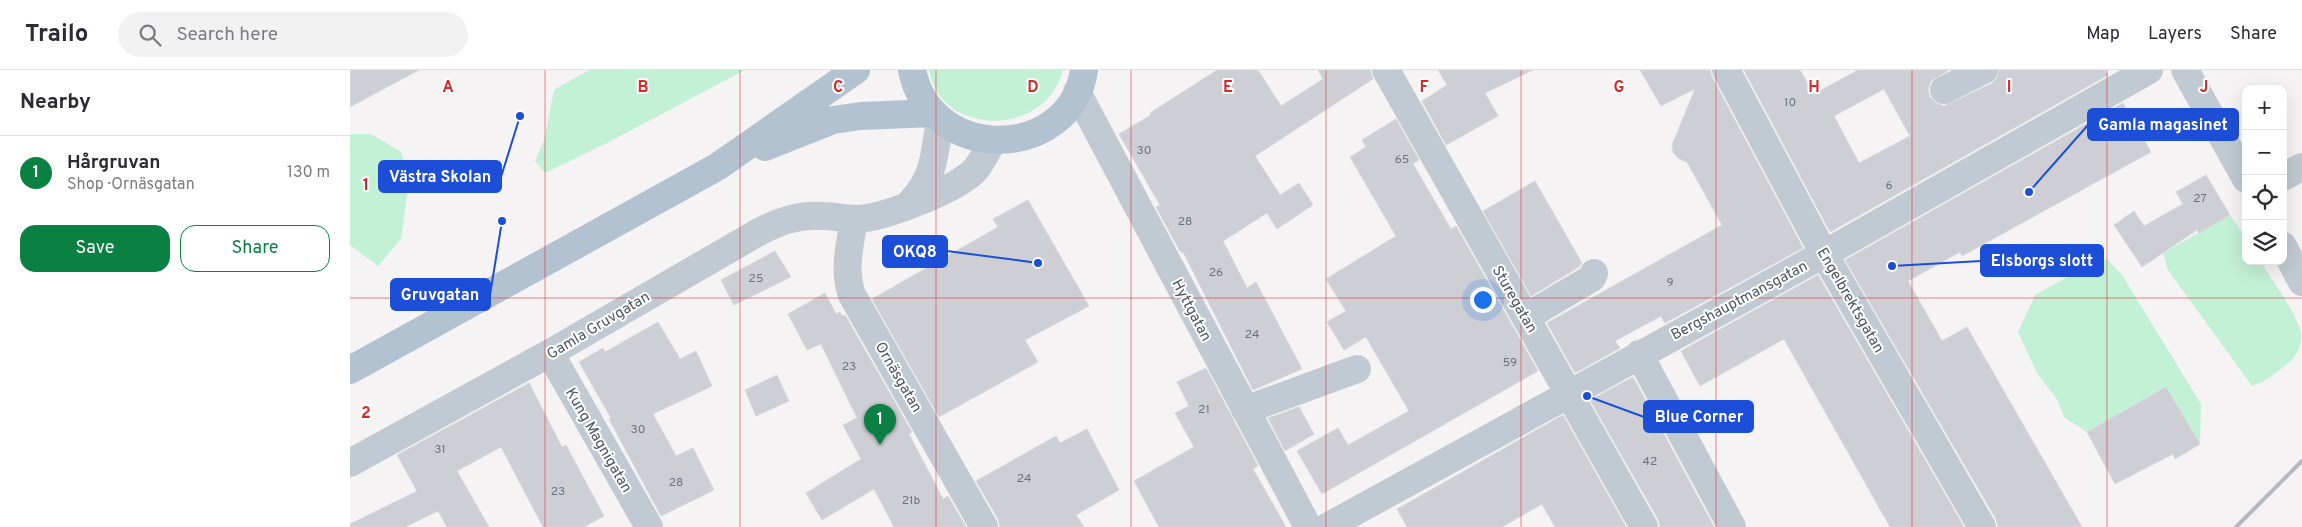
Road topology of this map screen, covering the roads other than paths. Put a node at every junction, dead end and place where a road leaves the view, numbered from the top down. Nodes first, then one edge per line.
1 (856, 70) edge
2 (912, 70) edge
3 (1386, 70) edge
4 (1726, 70) edge
5 (1984, 70) edge
6 (2149, 70) edge
7 (2185, 70) edge
8 (1081, 81) edge
9 (1944, 90) dead end
10 (937, 116) junction
11 (993, 141) junction
12 (717, 166) junction
13 (2302, 167) edge
14 (2244, 175) edge
15 (2287, 175) edge
16 (910, 203) junction
17 (854, 219) junction
18 (1824, 254) junction
19 (2287, 254) edge
20 (1594, 273) dead end
21 (2302, 282) edge
22 (1526, 317) junction
23 (550, 353) junction
24 (1639, 354) junction
25 (1357, 369) dead end
26 (350, 370) edge
27 (1568, 393) junction
28 (1245, 410) junction
29 (350, 463) edge
30 (649, 527) edge
31 (984, 527) edge
32 (1308, 527) edge
33 (1327, 527) edge
34 (1644, 527) edge
35 (1732, 527) edge
36 (1982, 527) edge

1 - 12 main road
2 - 10 main road
3 - 22 street, Sturegatan
4 - 18 street, Engelbrektsgatan
5 - 9 street
6 - 18 street, Bergshauptmansgatan
7 - 14 street
8 - 11 main road
8 - 28 street, Hyttgatan
10 - 11 main road
10 - 12 main road
10 - 16 street
11 - 16 street, Gamla Gruvgatan
12 - 26 main road
13 - 15 street
16 - 17 street, Gamla Gruvgatan
17 - 23 street, Gamla Gruvgatan
17 - 31 street, Ornäsgatan
18 - 24 street, Bergshauptmansgatan
18 - 36 street, Engelbrektsgatan
19 - 21 street
20 - 22 street
22 - 27 street, Sturegatan
23 - 29 street, Gamla Gruvgatan
23 - 30 street, Kung Magnigatan
24 - 27 street, Bergshauptmansgatan
24 - 35 street
25 - 28 street
27 - 33 street, Bergshauptmansgatan
27 - 34 street, Sturegatan
28 - 32 street, Hyttgatan

